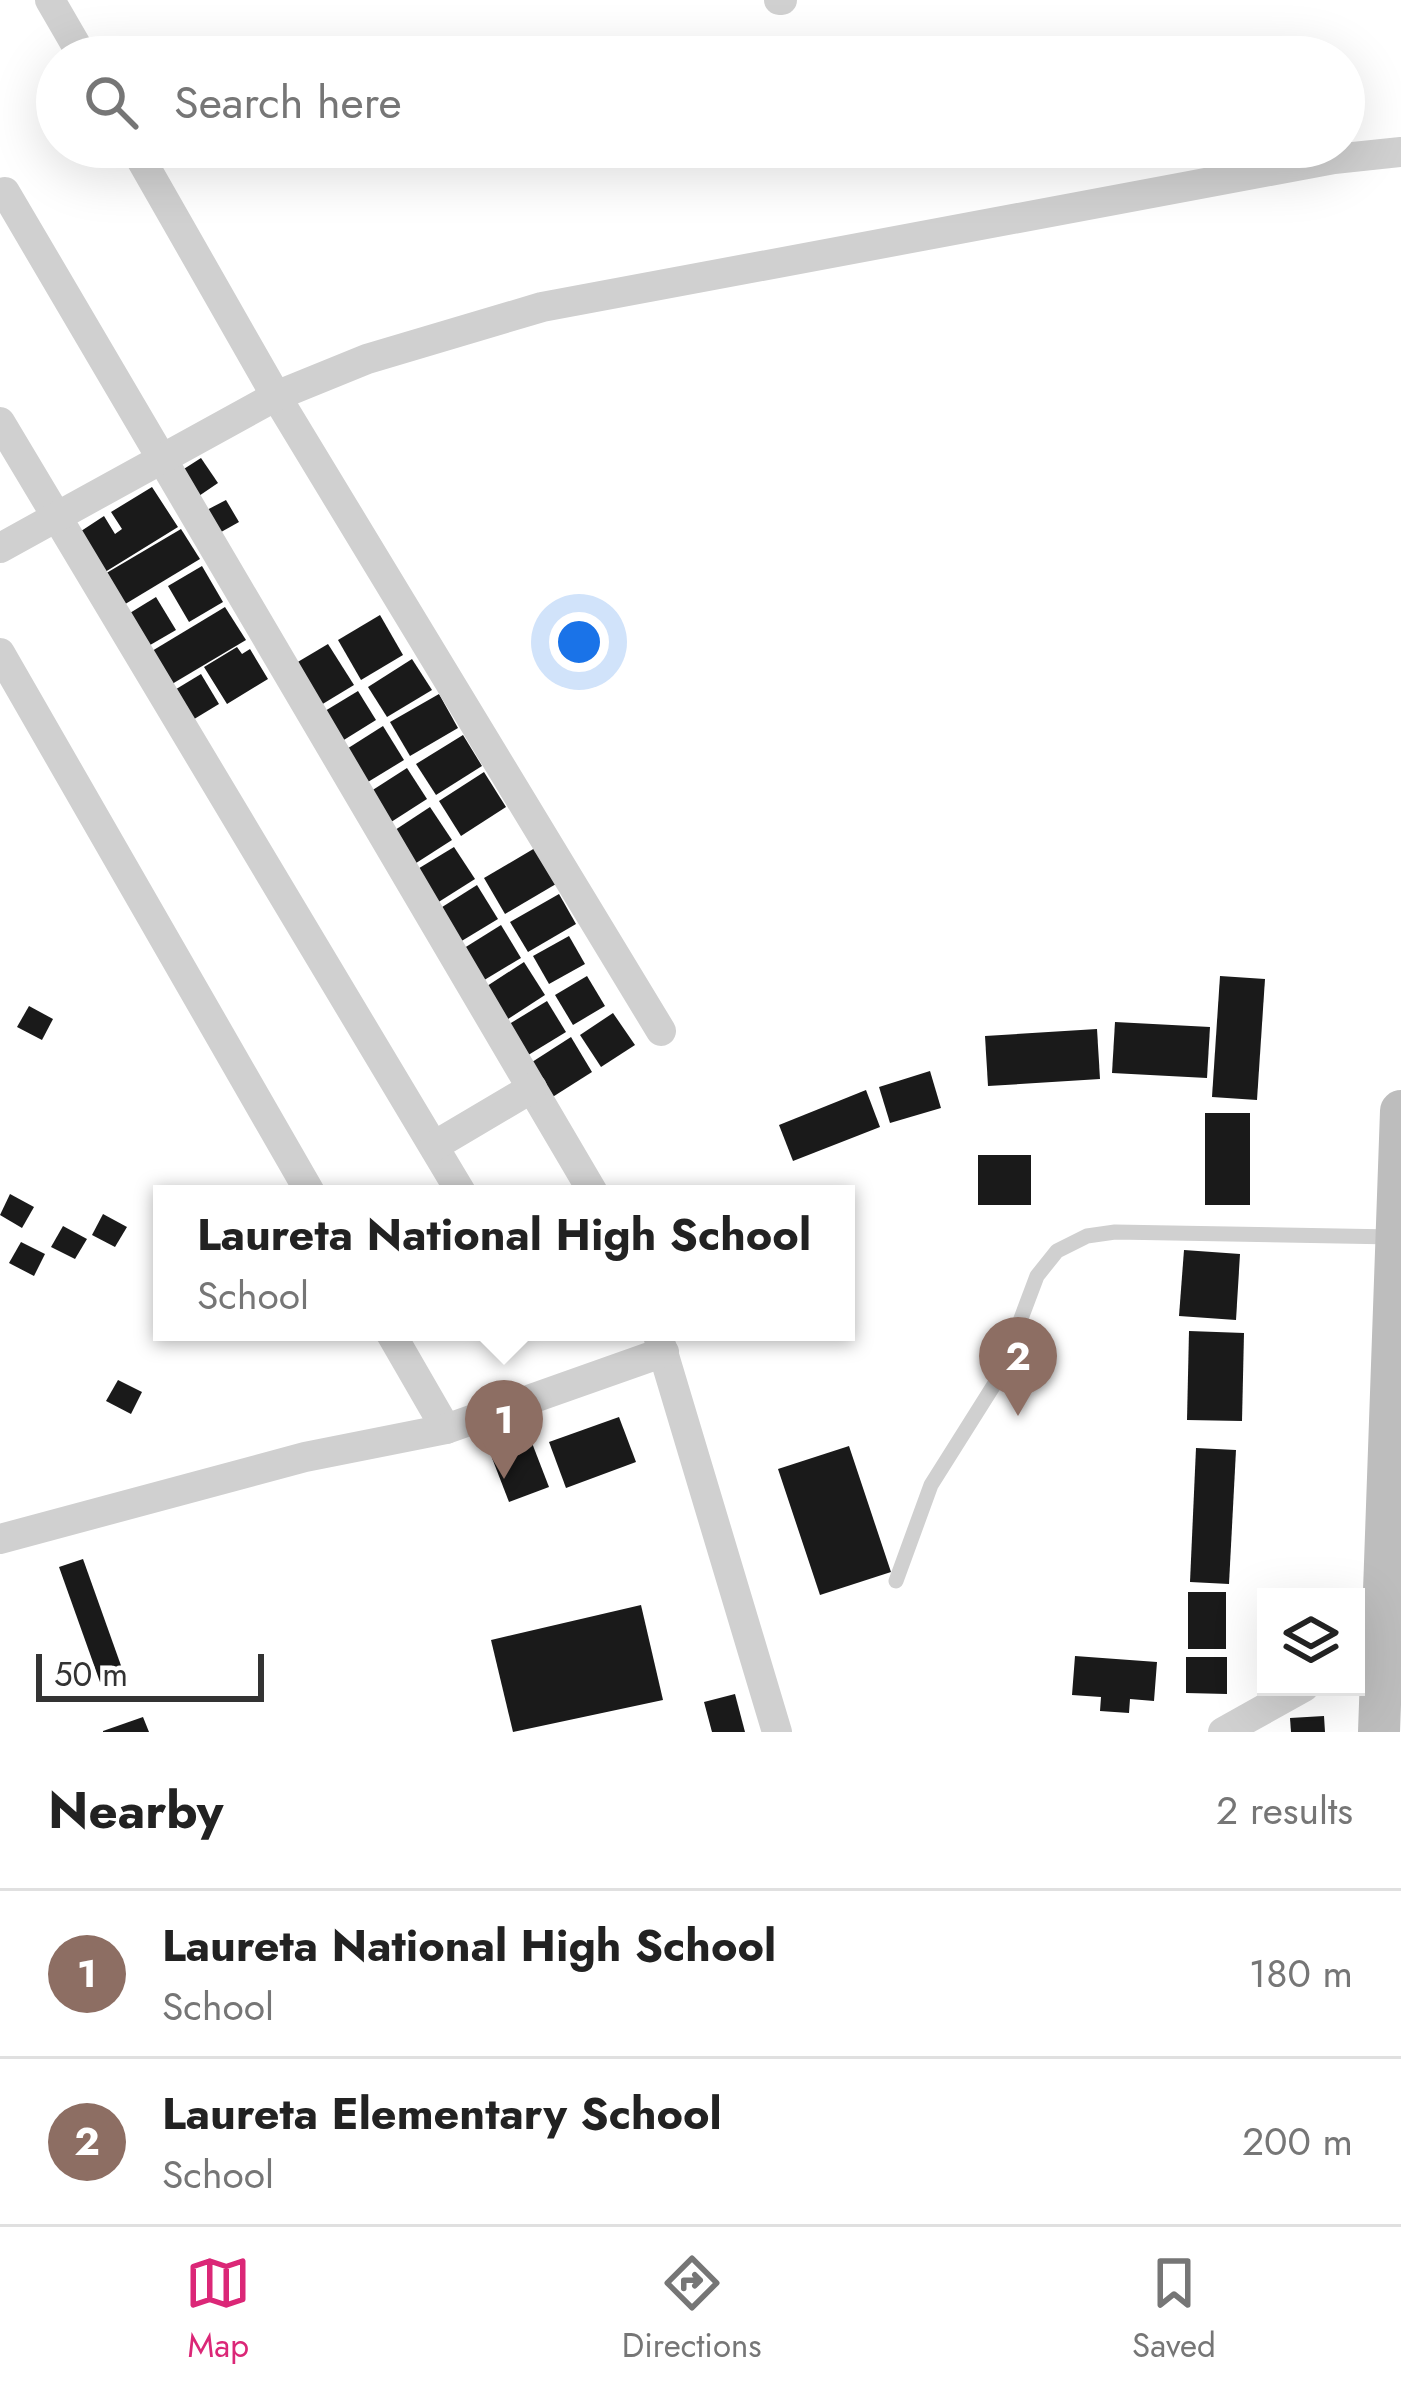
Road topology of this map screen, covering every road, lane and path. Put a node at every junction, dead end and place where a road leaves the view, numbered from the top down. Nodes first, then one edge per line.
1 (50, 0) edge
2 (70, 36) edge
3 (1401, 152) edge
4 (1365, 157) edge
5 (146, 168) edge
6 (1289, 168) edge
7 (5, 192) dead end
8 (276, 396) junction
9 (0, 422) edge
10 (162, 458) junction
11 (56, 516) junction
12 (0, 548) edge
13 (0, 653) edge
14 (661, 1031) dead end
15 (532, 1088) junction
16 (1401, 1111) edge
17 (434, 1146) junction
18 (306, 1185) edge
19 (457, 1185) edge
20 (588, 1185) edge
21 (1397, 1237) junction
22 (395, 1341) edge
23 (661, 1342) edge
24 (446, 1429) junction
25 (0, 1539) edge
26 (896, 1581) dead end
27 (1370, 1648) edge
28 (1288, 1696) edge
29 (777, 1732) edge
30 (1223, 1732) edge
31 (1379, 1732) edge

1 - 2 street
3 - 4 street
5 - 8 street
6 - 8 street
7 - 10 street
8 - 10 street
8 - 14 street
9 - 11 street
10 - 11 street
10 - 15 street
11 - 12 street
11 - 17 street
13 - 18 street
15 - 17 street
15 - 20 street
16 - 21 main road
17 - 19 street
21 - 26 lane
21 - 27 main road
22 - 24 street
23 - 24 street
23 - 29 street
24 - 25 street
27 - 31 main road
28 - 30 street

